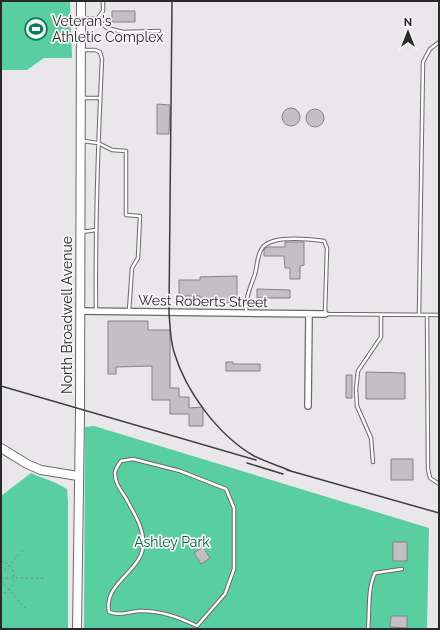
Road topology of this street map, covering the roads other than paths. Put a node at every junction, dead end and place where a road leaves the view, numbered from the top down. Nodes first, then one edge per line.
1 (81, 1) edge
2 (103, 1) edge
3 (80, 18) junction
4 (97, 19) junction
5 (159, 32) dead end
6 (439, 42) edge
7 (80, 50) junction
8 (80, 98) junction
9 (100, 98) junction
10 (80, 141) junction
11 (98, 143) junction
12 (96, 230) junction
13 (80, 232) junction
14 (80, 311) junction
15 (96, 312) junction
16 (129, 312) junction
17 (246, 313) junction
18 (310, 314) junction
19 (325, 314) junction
20 (381, 315) junction
21 (419, 315) junction
22 (427, 315) junction
23 (439, 315) edge
24 (308, 406) dead end
25 (1, 448) edge
26 (373, 462) dead end
27 (78, 476) junction
28 (439, 484) edge
29 (402, 569) dead end
30 (197, 627) edge
31 (77, 629) edge
32 (368, 629) edge

1 - 3 main road, North Broadwell Avenue
2 - 4 lane
3 - 4 lane
3 - 7 main road, North Broadwell Avenue
4 - 5 lane
6 - 21 lane
7 - 8 main road, North Broadwell Avenue
7 - 9 lane
8 - 9 lane
8 - 10 main road, North Broadwell Avenue
9 - 11 lane
10 - 11 lane
10 - 13 main road, North Broadwell Avenue
11 - 12 lane
11 - 16 lane
12 - 13 lane
12 - 15 lane
13 - 14 main road, North Broadwell Avenue
14 - 15 street, West Roberts Street
14 - 27 main road, North Broadwell Avenue
15 - 16 street, West Roberts Street
16 - 17 street, West Roberts Street
17 - 18 street, West Roberts Street
17 - 19 lane
18 - 19 street, West Roberts Street
18 - 24 street
19 - 20 lane
20 - 21 lane
20 - 26 lane
21 - 22 lane
22 - 23 lane
22 - 28 lane
25 - 27 main road
27 - 31 main road, North Broadwell Avenue
29 - 32 lane
30 - 30 lane

